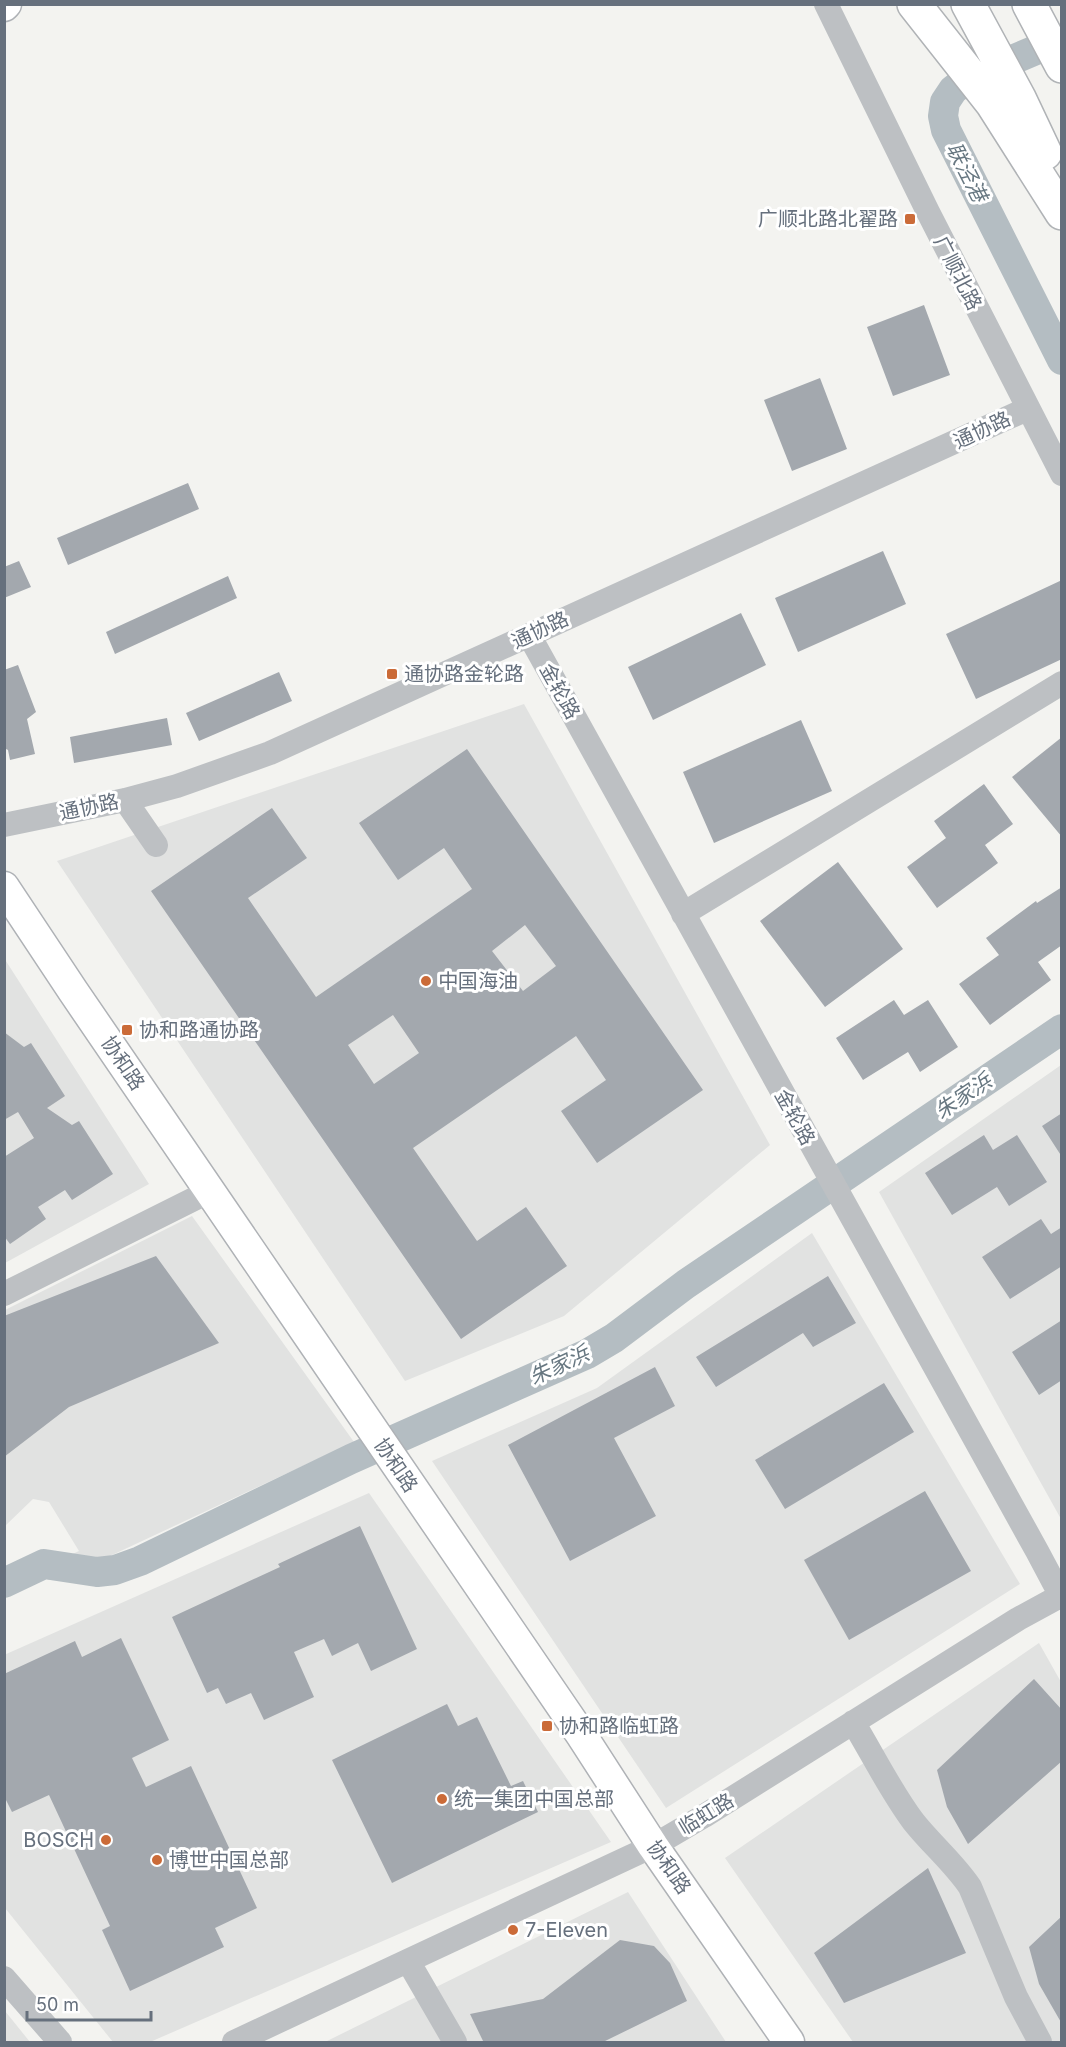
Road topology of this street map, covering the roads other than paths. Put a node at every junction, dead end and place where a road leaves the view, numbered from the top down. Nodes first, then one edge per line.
1 (826, 4) edge
2 (914, 4) edge
3 (968, 4) edge
4 (1029, 4) edge
5 (1062, 66) edge
6 (1062, 190) edge
7 (1062, 213) edge
8 (1028, 409) junction
9 (1062, 474) edge
10 (529, 635) junction
11 (1062, 683) edge
12 (125, 800) junction
13 (4, 825) edge
14 (156, 844) dead end
15 (4, 887) edge
16 (683, 914) junction
17 (210, 1191) junction
18 (4, 1294) edge
19 (1061, 1596) edge
20 (854, 1722) junction
21 (653, 1846) junction
22 (408, 1961) junction
23 (4, 1978) edge
24 (60, 2043) edge
25 (234, 2043) edge
26 (455, 2043) edge
27 (789, 2043) edge
28 (1040, 2043) edge

1 - 8 street, 广顺北路
2 - 7 highway
3 - 6 highway
4 - 5 highway
8 - 9 street, 广顺北路
8 - 10 street, 通协路
10 - 12 street, 通协路
10 - 16 street, 金轮路
11 - 16 street
12 - 13 street, 通协路
12 - 14 street
15 - 17 main road, 协和路
16 - 19 street, 金轮路
17 - 18 street
17 - 21 main road, 协和路
19 - 20 street, 临虹路
20 - 21 street, 临虹路
20 - 28 street
21 - 22 street, 临虹路
21 - 27 main road, 协和路
22 - 25 street, 临虹路
22 - 26 street
23 - 24 street

